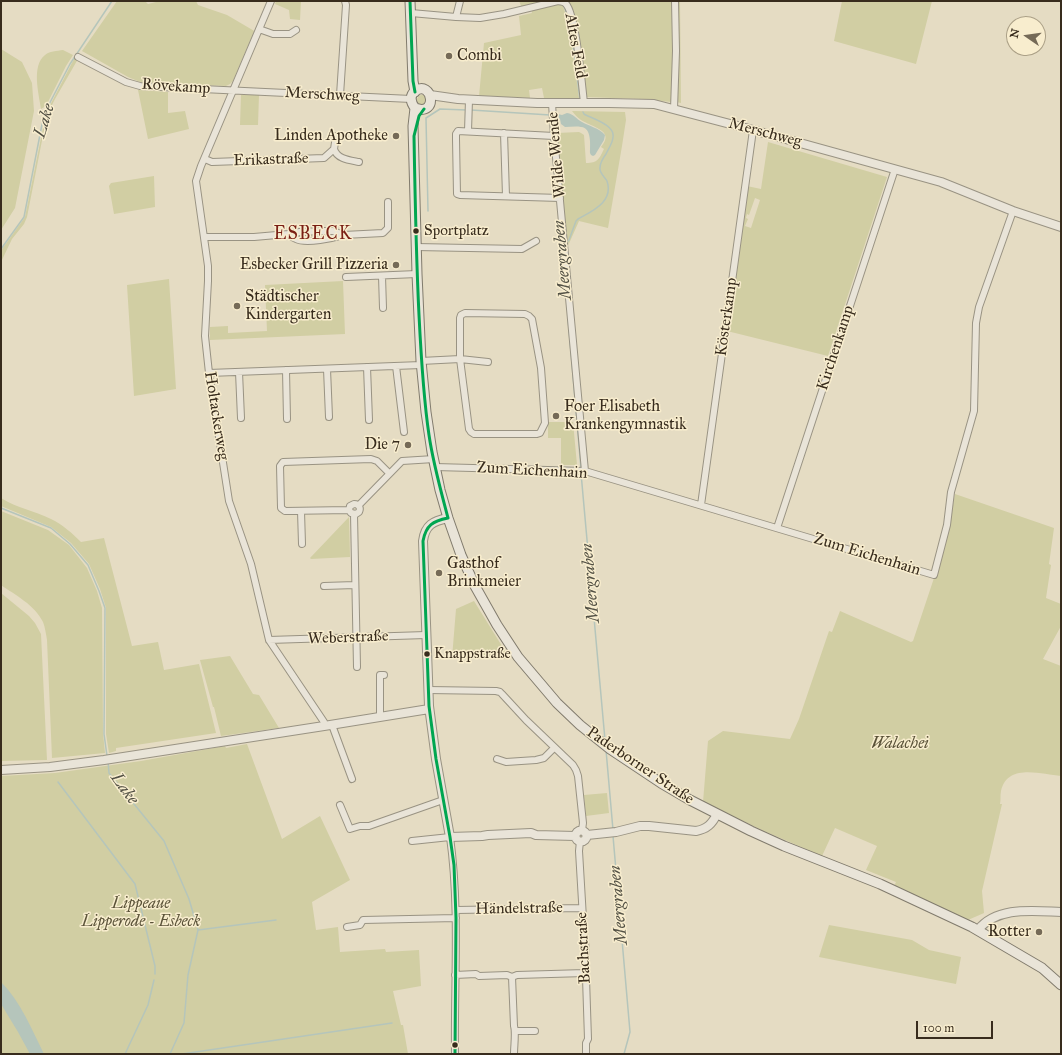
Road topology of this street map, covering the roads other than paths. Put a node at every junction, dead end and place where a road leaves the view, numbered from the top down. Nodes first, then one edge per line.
1 (271, 1) edge
2 (345, 1) edge
3 (410, 1) edge
4 (460, 1) edge
5 (675, 1) edge
6 (410, 13) junction
7 (456, 17) junction
8 (259, 29) junction
9 (296, 30) dead end
10 (78, 57) dead end
11 (233, 91) junction
12 (416, 93) junction
13 (340, 95) junction
14 (469, 100) junction
15 (552, 103) junction
16 (584, 103) junction
17 (425, 104) junction
18 (674, 109) junction
19 (753, 130) junction
20 (468, 131) junction
21 (504, 133) junction
22 (336, 136) dead end
23 (554, 136) junction
24 (334, 149) junction
25 (204, 159) junction
26 (359, 162) dead end
27 (895, 169) junction
28 (506, 196) junction
29 (560, 198) junction
30 (388, 202) dead end
31 (1012, 210) junction
32 (1061, 227) edge
33 (288, 234) junction
34 (344, 235) junction
35 (204, 237) junction
36 (536, 241) dead end
37 (416, 247) junction
38 (417, 274) junction
39 (382, 276) junction
40 (346, 277) dead end
41 (383, 308) dead end
42 (460, 359) junction
43 (488, 362) dead end
44 (421, 363) junction
45 (396, 366) junction
46 (367, 367) junction
47 (327, 368) junction
48 (286, 370) junction
49 (240, 372) junction
50 (209, 373) junction
51 (328, 417) dead end
52 (241, 418) dead end
53 (287, 419) dead end
54 (369, 420) dead end
55 (404, 432) dead end
56 (434, 463) junction
57 (585, 471) junction
58 (389, 474) junction
59 (701, 505) junction
60 (301, 511) junction
61 (352, 512) junction
62 (448, 518) junction
63 (777, 528) junction
64 (302, 544) dead end
65 (355, 585) junction
66 (324, 586) dead end
67 (426, 635) junction
68 (356, 637) junction
69 (269, 640) junction
70 (357, 667) dead end
71 (384, 675) dead end
72 (428, 690) junction
73 (429, 709) junction
74 (380, 717) junction
75 (328, 726) junction
76 (554, 748) junction
77 (497, 759) dead end
78 (1, 770) edge
79 (352, 779) dead end
80 (443, 800) junction
81 (340, 805) dead end
82 (716, 814) junction
83 (581, 836) junction
84 (450, 837) junction
85 (412, 841) dead end
86 (582, 908) junction
87 (456, 910) junction
88 (1061, 912) edge
89 (456, 918) junction
90 (347, 927) dead end
91 (975, 928) junction
92 (585, 973) junction
93 (456, 975) junction
94 (512, 977) junction
95 (1061, 985) edge
96 (515, 1031) junction
97 (535, 1031) dead end
98 (455, 1054) edge
99 (514, 1054) edge
100 (586, 1054) edge

1 - 8 street, Holtackerweg
2 - 13 street
3 - 6 main road, Paderborner Straße
4 - 7 street
5 - 18 street
6 - 7 street, Altes Feld
6 - 12 main road, Paderborner Straße
7 - 16 street, Altes Feld
8 - 9 street
8 - 11 street, Holtackerweg
10 - 11 street, Rövekamp
11 - 13 street, Merschweg
11 - 25 street, Holtackerweg
12 - 13 street, Merschweg
12 - 17 main road
12 - 17 main road, Paderborner Straße
14 - 15 street, Merschweg
14 - 17 street, Merschweg
14 - 20 street
15 - 16 street, Merschweg
15 - 23 street, Wilde Wende
16 - 18 street, Merschweg
17 - 37 main road, Paderborner Straße
18 - 19 street, Merschweg
19 - 27 street, Merschweg
19 - 59 street, Kösterkamp
20 - 21 street
20 - 28 street
21 - 23 street
21 - 28 street
22 - 24 street
23 - 29 street, Wilde Wende
24 - 25 street, Erikastraße
24 - 26 street
25 - 35 street, Holtackerweg
27 - 31 street, Merschweg
27 - 63 street, Kirchenkamp
28 - 29 street
29 - 57 street, Wilde Wende
30 - 34 street
31 - 32 street, Merschweg
31 - 63 street, Zum Eichenhain
33 - 34 street
33 - 34 street
33 - 35 street
35 - 50 street, Holtackerweg
36 - 37 street
37 - 38 main road, Paderborner Straße
38 - 39 street
38 - 44 main road, Paderborner Straße
39 - 40 street
39 - 41 street
42 - 42 street
42 - 43 street
42 - 44 street
44 - 45 street
44 - 56 main road, Paderborner Straße
45 - 46 street
45 - 55 street
46 - 47 street
46 - 54 street
47 - 48 street
47 - 51 street
48 - 49 street
48 - 53 street
49 - 50 street
49 - 52 street
50 - 69 street, Holtackerweg
56 - 57 street, Zum Eichenhain
56 - 58 street, Zum Eichenhain
56 - 62 main road, Paderborner Straße
57 - 59 street, Zum Eichenhain
58 - 60 street
58 - 61 street, Zum Eichenhain
59 - 63 street, Zum Eichenhain
60 - 61 street
60 - 64 street
61 - 65 street
62 - 67 street
62 - 82 main road, Paderborner Straße
65 - 66 street
65 - 68 street
67 - 68 street, Weberstraße
67 - 72 street
68 - 69 street, Weberstraße
68 - 70 street
69 - 75 street, Holtackerweg
71 - 74 street
72 - 73 street
72 - 76 street, Bachstraße
73 - 74 street
73 - 80 street
74 - 75 street
75 - 78 street
75 - 79 street
76 - 77 street
76 - 83 street, Bachstraße
80 - 81 street
80 - 84 street
82 - 83 street
82 - 91 main road, Paderborner Straße
83 - 84 street
83 - 86 street, Bachstraße
84 - 85 street
84 - 87 street
86 - 87 street, Händelstraße
86 - 92 street, Bachstraße
87 - 89 street
88 - 91 street
89 - 90 street
89 - 93 street
91 - 95 main road, Paderborner Straße
92 - 94 street
92 - 100 street, Bachstraße
93 - 94 street
93 - 98 street
94 - 96 street
96 - 97 street
96 - 99 street

